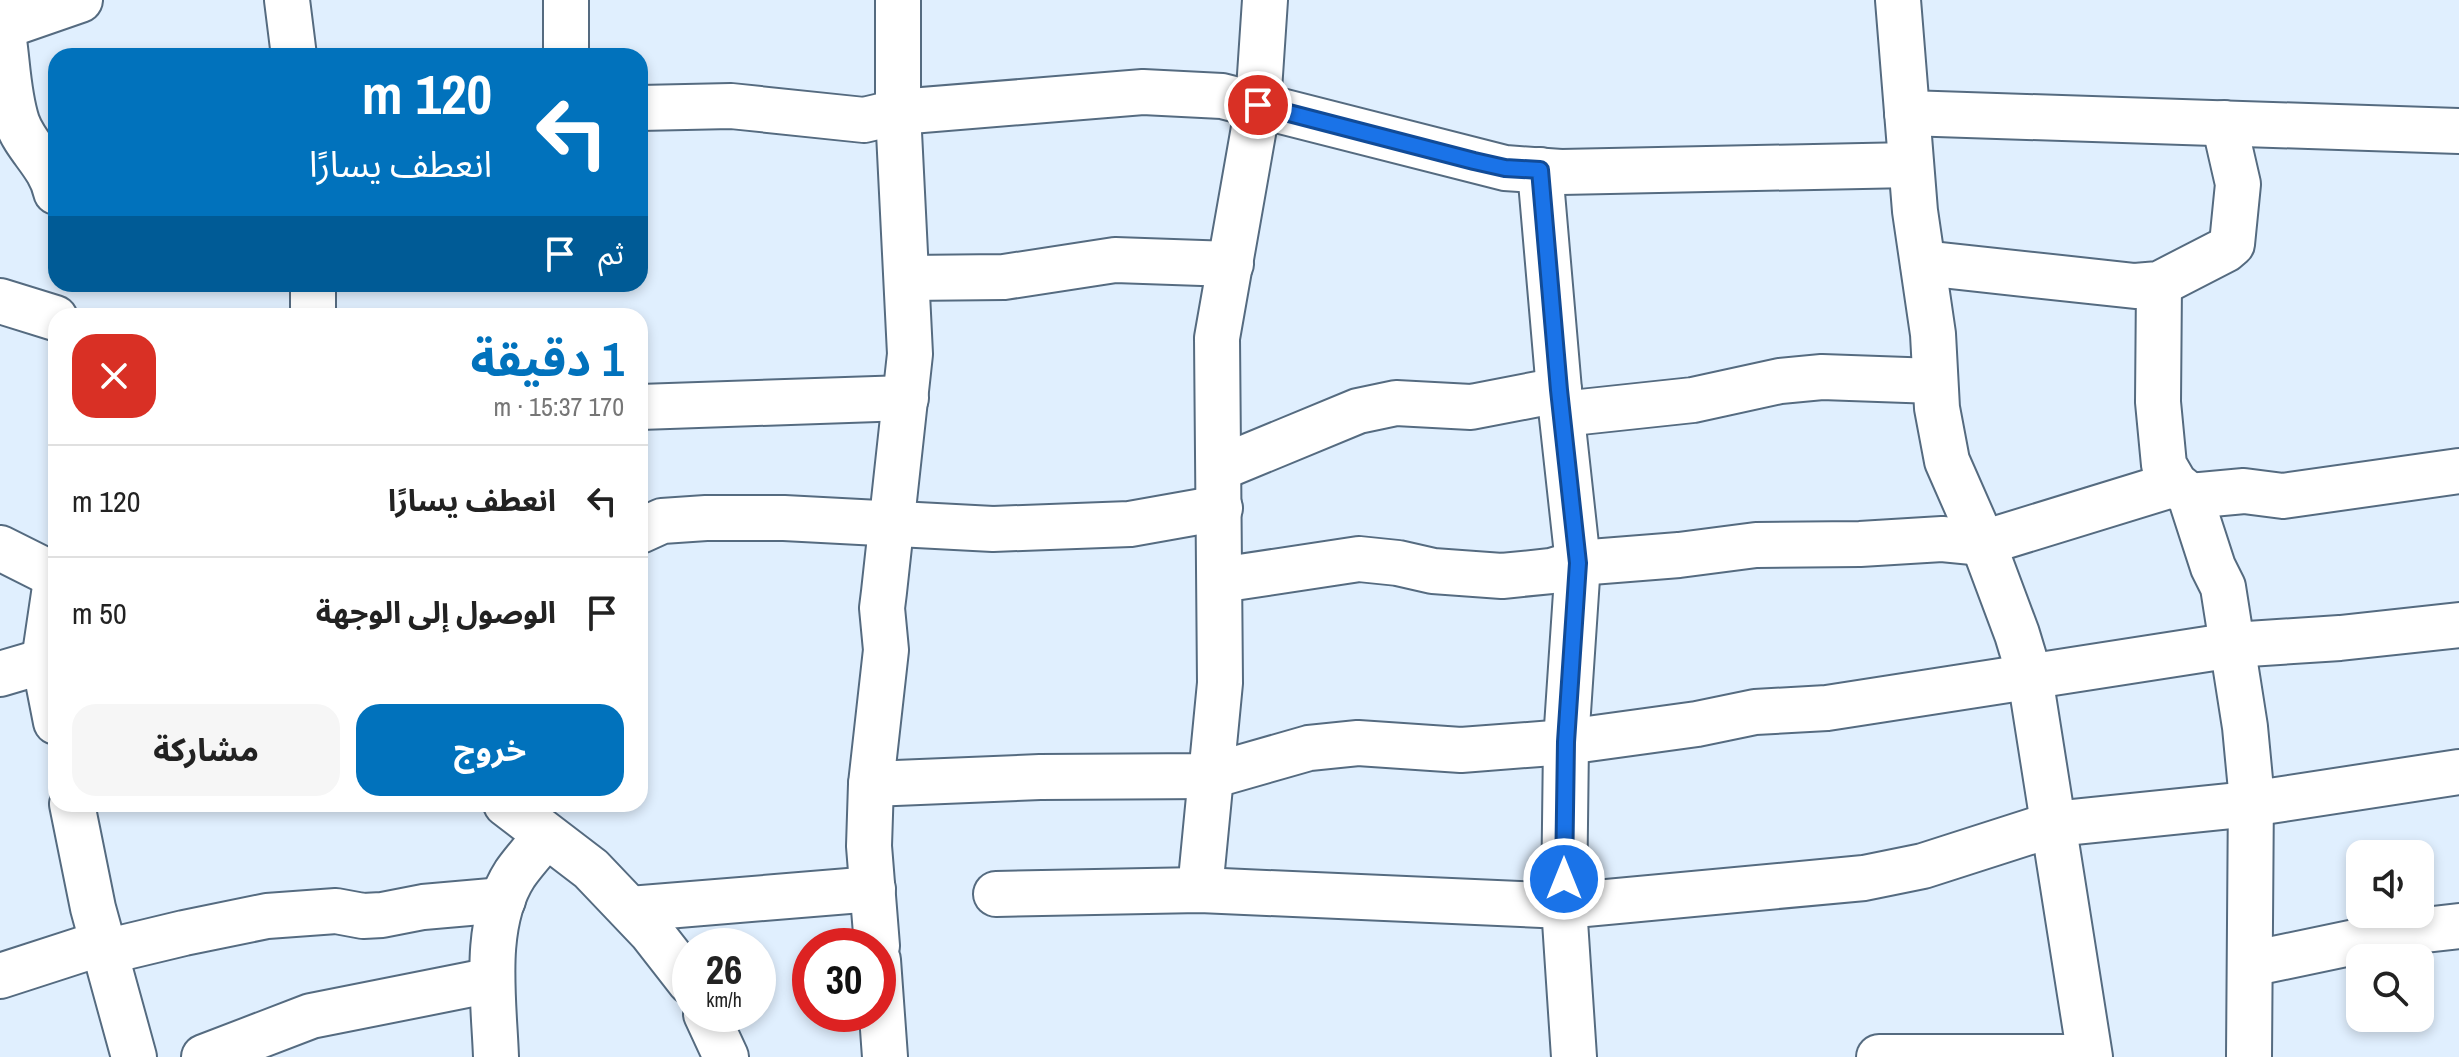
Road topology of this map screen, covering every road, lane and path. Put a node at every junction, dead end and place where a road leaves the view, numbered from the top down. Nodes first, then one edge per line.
1 (80, 0) edge
2 (287, 0) edge
3 (566, 0) edge
4 (898, 0) edge
5 (1265, 0) edge
6 (1898, 0) edge
7 (1, 22) edge
8 (293, 48) edge
9 (566, 48) edge
10 (1258, 105) junction
11 (648, 108) edge
12 (898, 112) junction
13 (1907, 113) junction
14 (2224, 123) junction
15 (2459, 131) edge
16 (1911, 165) junction
17 (1540, 170) junction
18 (48, 173) edge
19 (1923, 263) junction
20 (1231, 264) junction
21 (907, 278) junction
22 (2159, 284) junction
23 (0, 301) edge
24 (48, 310) edge
25 (1935, 381) junction
26 (906, 398) junction
27 (1560, 402) junction
28 (648, 407) edge
29 (2459, 471) edge
30 (1220, 488) junction
31 (2182, 490) junction
32 (892, 524) junction
33 (648, 527) edge
34 (1983, 543) junction
35 (0, 548) edge
36 (1578, 563) junction
37 (48, 574) edge
38 (1220, 580) junction
39 (2459, 625) edge
40 (48, 633) edge
41 (2233, 645) junction
42 (44, 661) junction
43 (0, 674) edge
44 (2030, 677) junction
45 (48, 681) edge
46 (1566, 742) junction
47 (2459, 772) edge
48 (1211, 776) junction
49 (871, 784) junction
50 (2250, 804) junction
51 (74, 812) edge
52 (516, 812) edge
53 (2054, 824) junction
54 (546, 836) junction
55 (873, 889) junction
56 (1200, 890) junction
57 (996, 894) dead end
58 (503, 900) junction
59 (1564, 906) junction
60 (630, 909) junction
61 (2459, 926) edge
62 (876, 928) edge
63 (104, 948) junction
64 (672, 959) edge
65 (2250, 964) junction
66 (0, 976) edge
67 (492, 980) junction
68 (714, 1032) edge
69 (883, 1032) edge
70 (134, 1057) edge
71 (204, 1057) edge
72 (496, 1057) edge
73 (726, 1057) edge
74 (885, 1057) edge
75 (1574, 1057) edge
76 (1879, 1057) edge
77 (2082, 1057) edge
78 (2090, 1057) edge
79 (2249, 1057) edge

1 - 7 street
2 - 8 street
3 - 9 street
4 - 12 street
5 - 10 street
6 - 13 street
7 - 18 street
10 - 12 street
10 - 17 street
10 - 20 street
11 - 12 street
12 - 21 street
13 - 14 street
13 - 16 street
14 - 15 street
14 - 22 street
16 - 17 street
16 - 19 street
17 - 27 street
19 - 22 street
19 - 25 street
20 - 21 street
20 - 30 street
21 - 26 street
22 - 31 street
23 - 24 street
25 - 27 street
25 - 34 street
26 - 28 street
26 - 32 street
27 - 30 street
27 - 36 street
29 - 31 street
30 - 32 street
30 - 38 street
31 - 34 street
31 - 41 street
32 - 33 street
32 - 49 street
34 - 36 street
34 - 44 street
35 - 37 street
36 - 38 street
36 - 46 street
38 - 48 street
39 - 41 street
40 - 42 street
41 - 44 street
41 - 50 street
42 - 43 street
42 - 45 street
44 - 46 street
44 - 53 street
46 - 48 street
46 - 59 street
47 - 50 street
48 - 49 street
48 - 56 street
49 - 55 street
50 - 53 street
50 - 65 street
51 - 63 street
52 - 54 street
53 - 59 street
53 - 78 street
54 - 58 street
54 - 60 street
55 - 60 street
55 - 62 street
56 - 57 street
56 - 59 street
58 - 63 street
58 - 67 street
59 - 75 street
60 - 64 street
61 - 65 street
63 - 66 street
63 - 70 street
65 - 79 street
67 - 71 street
67 - 72 street
68 - 73 street
69 - 74 street
76 - 77 street

